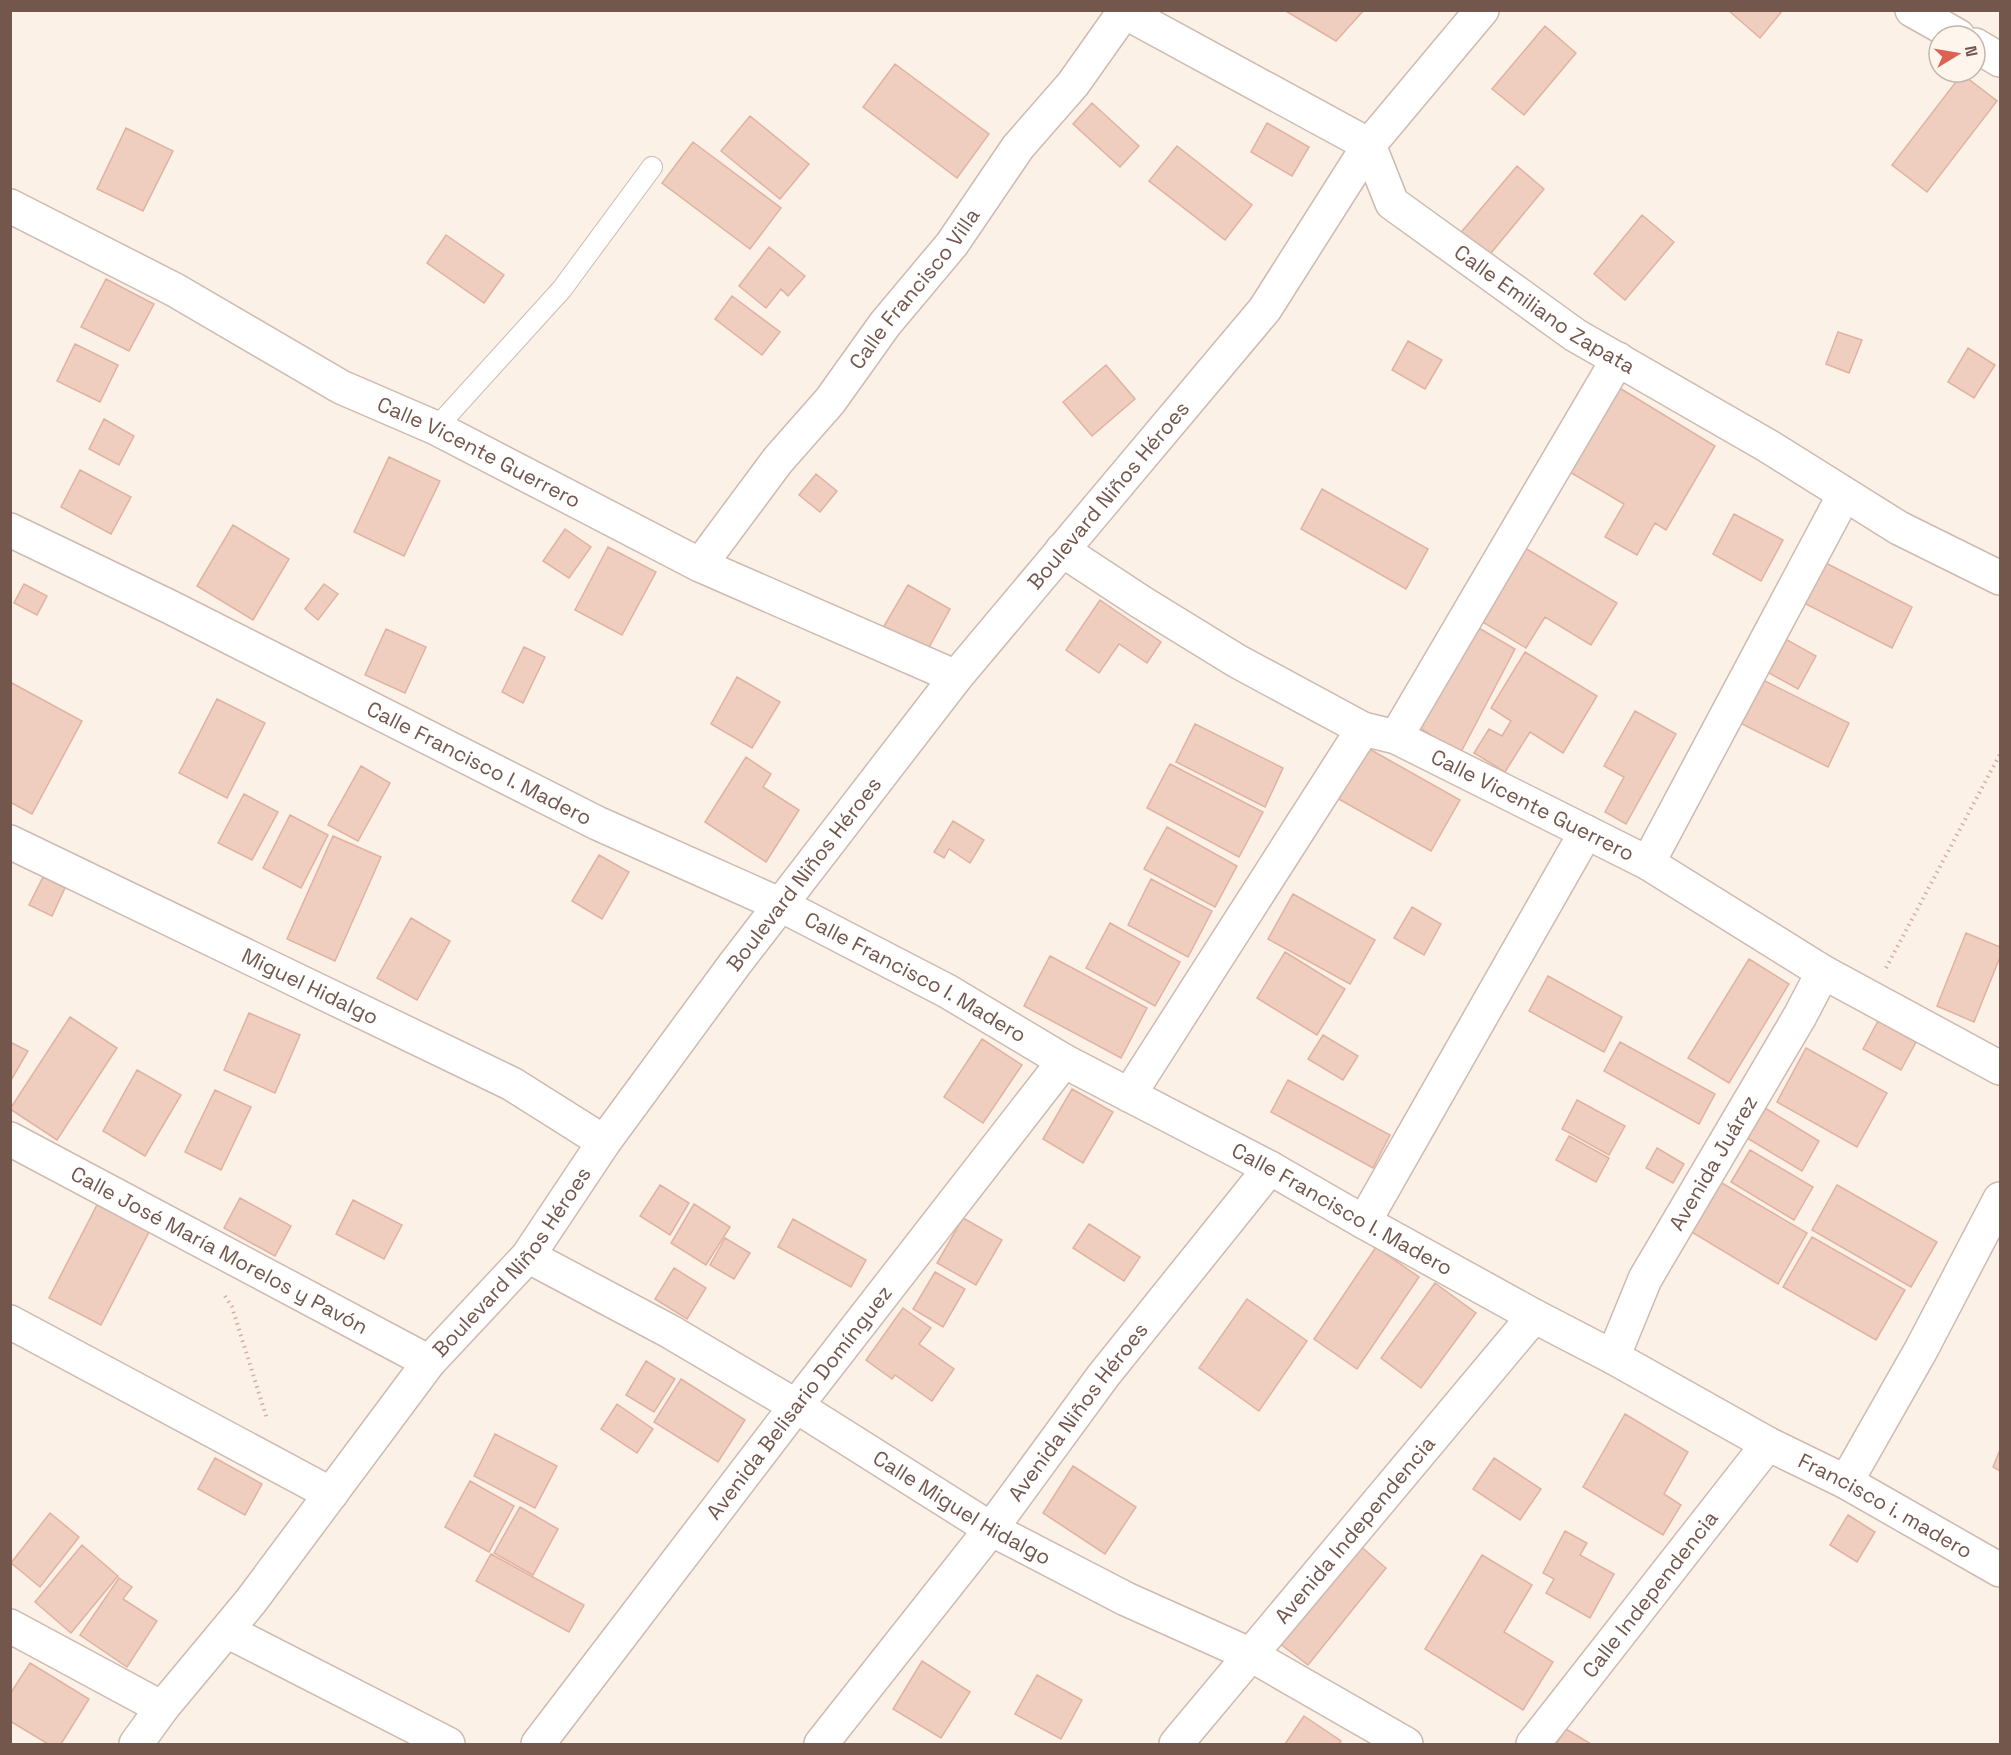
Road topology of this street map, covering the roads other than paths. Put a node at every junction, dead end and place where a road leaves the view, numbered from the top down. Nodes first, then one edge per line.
1 (1482, 10) edge
2 (1912, 10) edge
3 (1122, 11) edge
4 (1937, 24) edge
5 (1987, 52) edge
6 (2001, 60) edge
7 (1369, 145) junction
8 (652, 166) dead end
9 (10, 206) edge
10 (1618, 359) junction
11 (436, 428) junction
12 (1844, 495) junction
13 (10, 530) edge
14 (1062, 550) junction
15 (700, 565) junction
16 (2001, 578) edge
17 (956, 677) junction
18 (1363, 729) junction
19 (1396, 737) junction
20 (1586, 832) junction
21 (10, 842) edge
22 (1648, 863) junction
23 (781, 905) junction
24 (1823, 972) junction
25 (1064, 1061) junction
26 (2001, 1068) edge
27 (1129, 1095) junction
28 (10, 1139) edge
29 (604, 1142) junction
30 (1270, 1168) junction
31 (2001, 1199) edge
32 (1364, 1222) junction
33 (528, 1256) junction
34 (1534, 1316) junction
35 (10, 1322) edge
36 (1613, 1357) junction
37 (429, 1362) junction
38 (796, 1406) junction
39 (1768, 1444) junction
40 (1846, 1482) junction
41 (331, 1494) junction
42 (991, 1529) junction
43 (2001, 1570) edge
44 (10, 1626) edge
45 (227, 1631) junction
46 (1251, 1655) junction
47 (162, 1708) junction
48 (135, 1744) edge
49 (448, 1744) edge
50 (538, 1744) edge
51 (821, 1744) edge
52 (1176, 1744) edge
53 (1406, 1744) edge
54 (1533, 1744) edge

1 - 7 street, Boulevard Niños Héroes
2 - 4 street
3 - 7 street
3 - 15 street, Calle Francisco Villa
5 - 6 street
7 - 10 street, Calle Emiliano Zapata
7 - 14 street, Boulevard Niños Héroes
8 - 11 lane
9 - 11 street, Calle Vicente Guerrero
10 - 12 street, Calle Emiliano Zapata
10 - 19 street
11 - 15 street, Calle Vicente Guerrero
12 - 16 street, Calle Emiliano Zapata
12 - 22 street
13 - 23 street, Calle Francisco I. Madero
14 - 17 street, Boulevard Niños Héroes
14 - 18 street, Calle Vicente Guerrero
15 - 17 street, Calle Vicente Guerrero
17 - 23 street, Boulevard Niños Héroes
18 - 19 street, Calle Vicente Guerrero
18 - 27 street
19 - 20 street, Calle Vicente Guerrero
20 - 22 street, Calle Vicente Guerrero
20 - 32 street
21 - 29 street, Miguel Hidalgo
22 - 24 street, Calle Vicente Guerrero
23 - 25 street, Calle Francisco I. Madero
23 - 29 street, Boulevard Niños Héroes
24 - 26 street, Calle Vicente Guerrero
24 - 36 street, Avenida Juárez
25 - 27 street, Calle Francisco I. Madero
25 - 38 street, Avenida Belisario Domínguez
27 - 30 street, Calle Francisco I. Madero
28 - 37 street, Calle José María Morelos y Pavón
29 - 33 street, Boulevard Niños Héroes
30 - 32 street, Calle Francisco I. Madero
30 - 42 street, Avenida Niños Héroes
31 - 40 street
32 - 34 street, Calle Francisco I. Madero
33 - 37 street, Boulevard Niños Héroes
33 - 38 street, Calle Miguel Hidalgo
34 - 36 street, Calle Francisco I. Madero
34 - 46 street, Avenida Independencia
35 - 41 street
36 - 39 street, Calle Francisco I. Madero
37 - 41 street, Boulevard Niños Héroes
38 - 42 street, Calle Miguel Hidalgo
38 - 50 street, Avenida Belisario Domínguez
39 - 40 street, Francisco i. madero
39 - 54 street, Calle Independencia
40 - 43 street, Francisco i. madero
41 - 45 street, Boulevard Niños Héroes
42 - 46 street, Calle Miguel Hidalgo
42 - 51 street, Avenida Niños Héroes
44 - 47 street
45 - 47 street, Boulevard Niños Héroes
45 - 49 street
46 - 52 street, Avenida Independencia
46 - 53 street, Calle Miguel Hidalgo
47 - 48 street, Boulevard Niños Héroes

